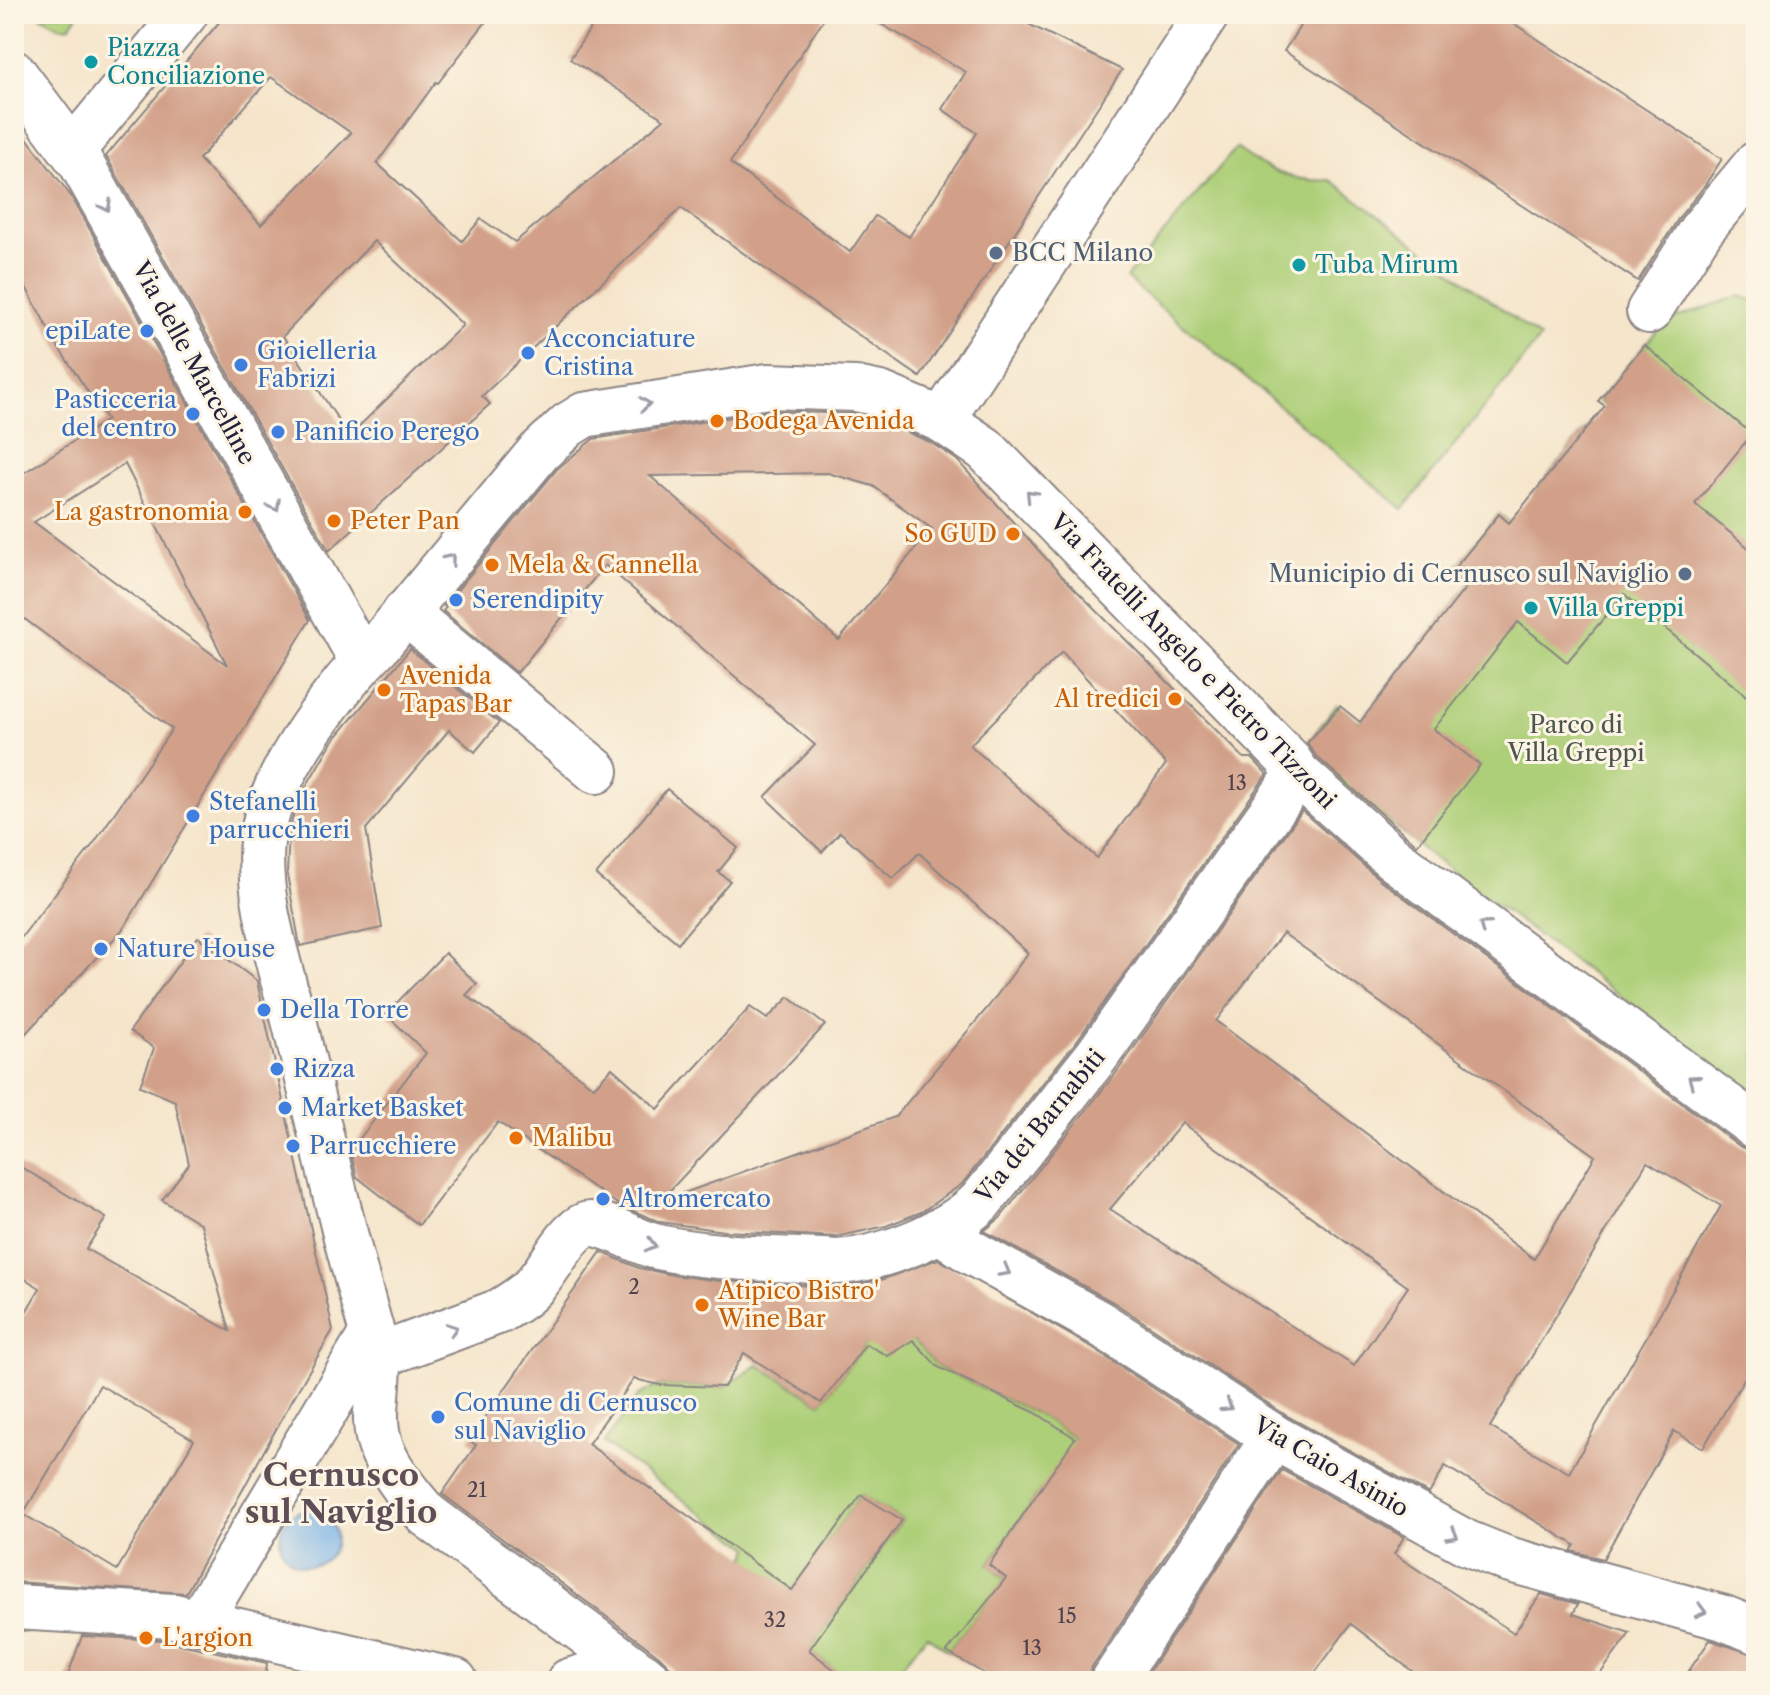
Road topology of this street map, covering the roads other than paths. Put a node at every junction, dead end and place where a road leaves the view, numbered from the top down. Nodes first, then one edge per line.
1 (185, 14) edge
2 (1203, 20) edge
3 (14, 73) edge
4 (73, 150) junction
5 (1756, 164) edge
6 (1649, 311) dead end
7 (942, 420) junction
8 (405, 612) junction
9 (362, 661) junction
10 (596, 771) dead end
11 (1298, 774) junction
12 (1756, 1127) edge
13 (939, 1230) junction
14 (376, 1345) junction
15 (1274, 1437) junction
16 (14, 1607) edge
17 (186, 1619) junction
18 (1756, 1631) edge
19 (646, 1678) edge
20 (455, 1681) edge
21 (569, 1681) edge
22 (1113, 1681) edge

1 - 4 street
2 - 7 street
3 - 4 street, Via delle Marcelline
4 -> 9 street, Via delle Marcelline
5 - 6 street
8 -> 7 street, Via Fratelli Angelo e Pietro Tizzoni
11 -> 7 street, Via Fratelli Angelo e Pietro Tizzoni
8 - 9 street, Via Fratelli Angelo e Pietro Tizzoni
8 - 10 street
9 - 14 street, Via Fratelli Angelo e Pietro Tizzoni
12 -> 11 street, Via Fratelli Angelo e Pietro Tizzoni
11 - 13 street, Via dei Barnabiti
14 -> 13 street, Via dei Barnabiti
13 -> 15 street, Via Caio Asinio
14 - 17 street
14 - 19 street, Via Fratelli Angelo e Pietro Tizzoni
15 -> 18 street, Via Caio Asinio
15 - 22 street
16 - 17 street
17 - 20 street
19 - 21 street

